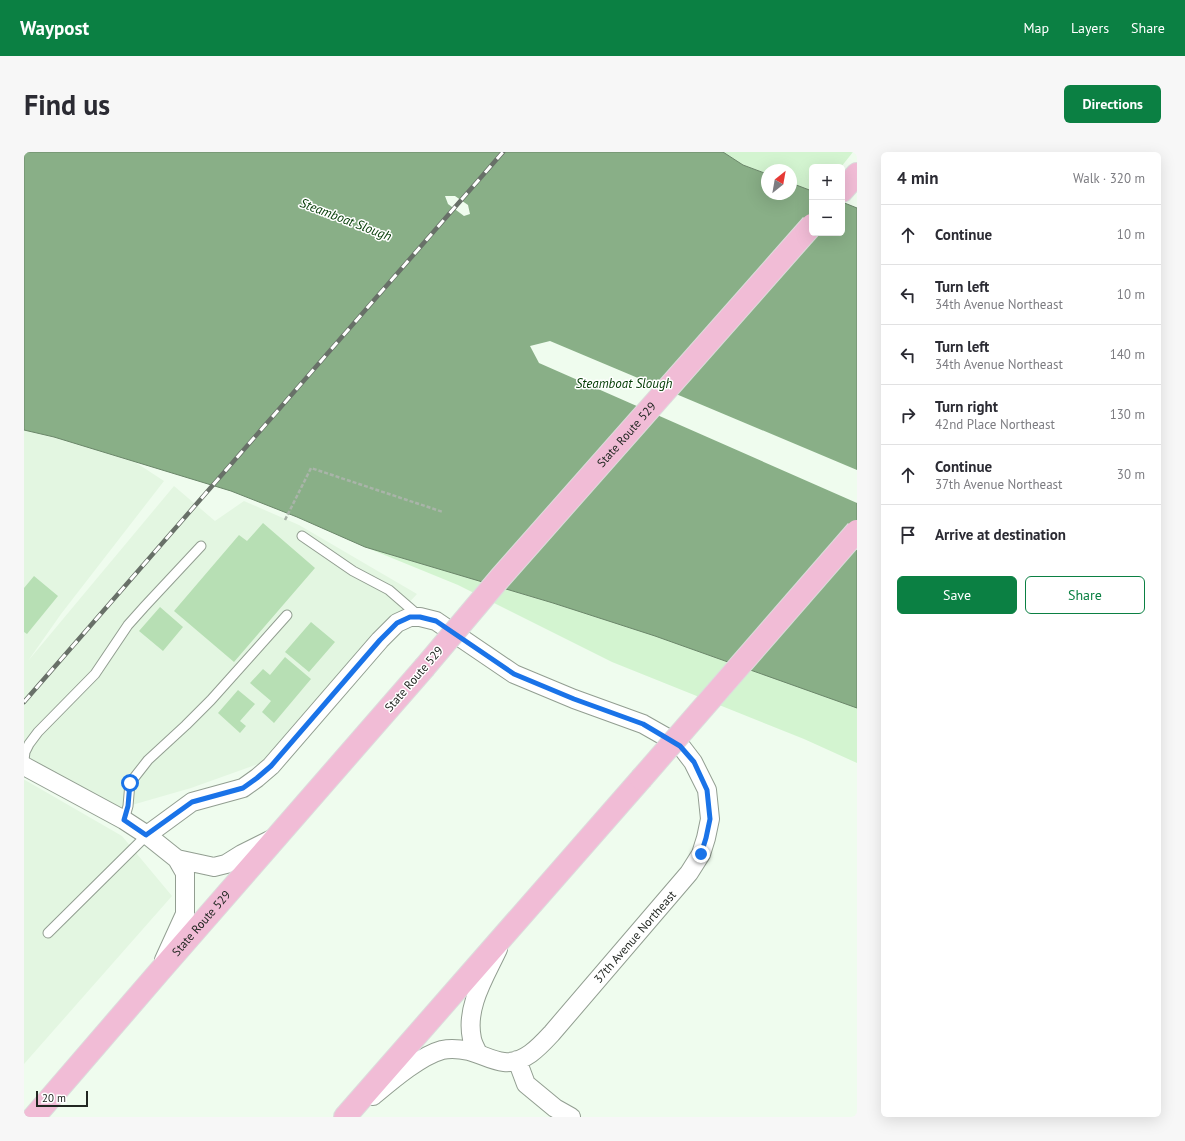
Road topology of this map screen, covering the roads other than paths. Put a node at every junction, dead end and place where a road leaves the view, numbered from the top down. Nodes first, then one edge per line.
1 (857, 174) edge
2 (845, 188) edge
3 (809, 228) edge
4 (857, 531) edge
5 (302, 536) dead end
6 (201, 546) dead end
7 (287, 615) dead end
8 (420, 617) junction
9 (24, 760) edge
10 (24, 766) edge
11 (124, 820) junction
12 (146, 835) junction
13 (276, 838) junction
14 (177, 859) junction
15 (48, 933) dead end
16 (506, 933) junction
17 (159, 972) junction
18 (478, 1053) junction
19 (517, 1060) junction
20 (34, 1117) edge
21 (345, 1117) edge
22 (571, 1117) edge

1 - 2 main road
3 - 13 main road, State Route 529, bridge
4 - 16 main road, bridge
5 - 8 lane
6 - 9 lane
7 - 11 lane
8 - 12 street
8 - 19 street, 37th Avenue Northeast
10 - 11 street
11 - 12 street
12 - 14 street
12 - 15 lane
13 - 14 street
13 - 17 main road, State Route 529
14 - 17 street
16 - 18 street
16 - 21 main road
17 - 20 main road, State Route 529
18 - 19 street
18 - 21 street
19 - 22 street

